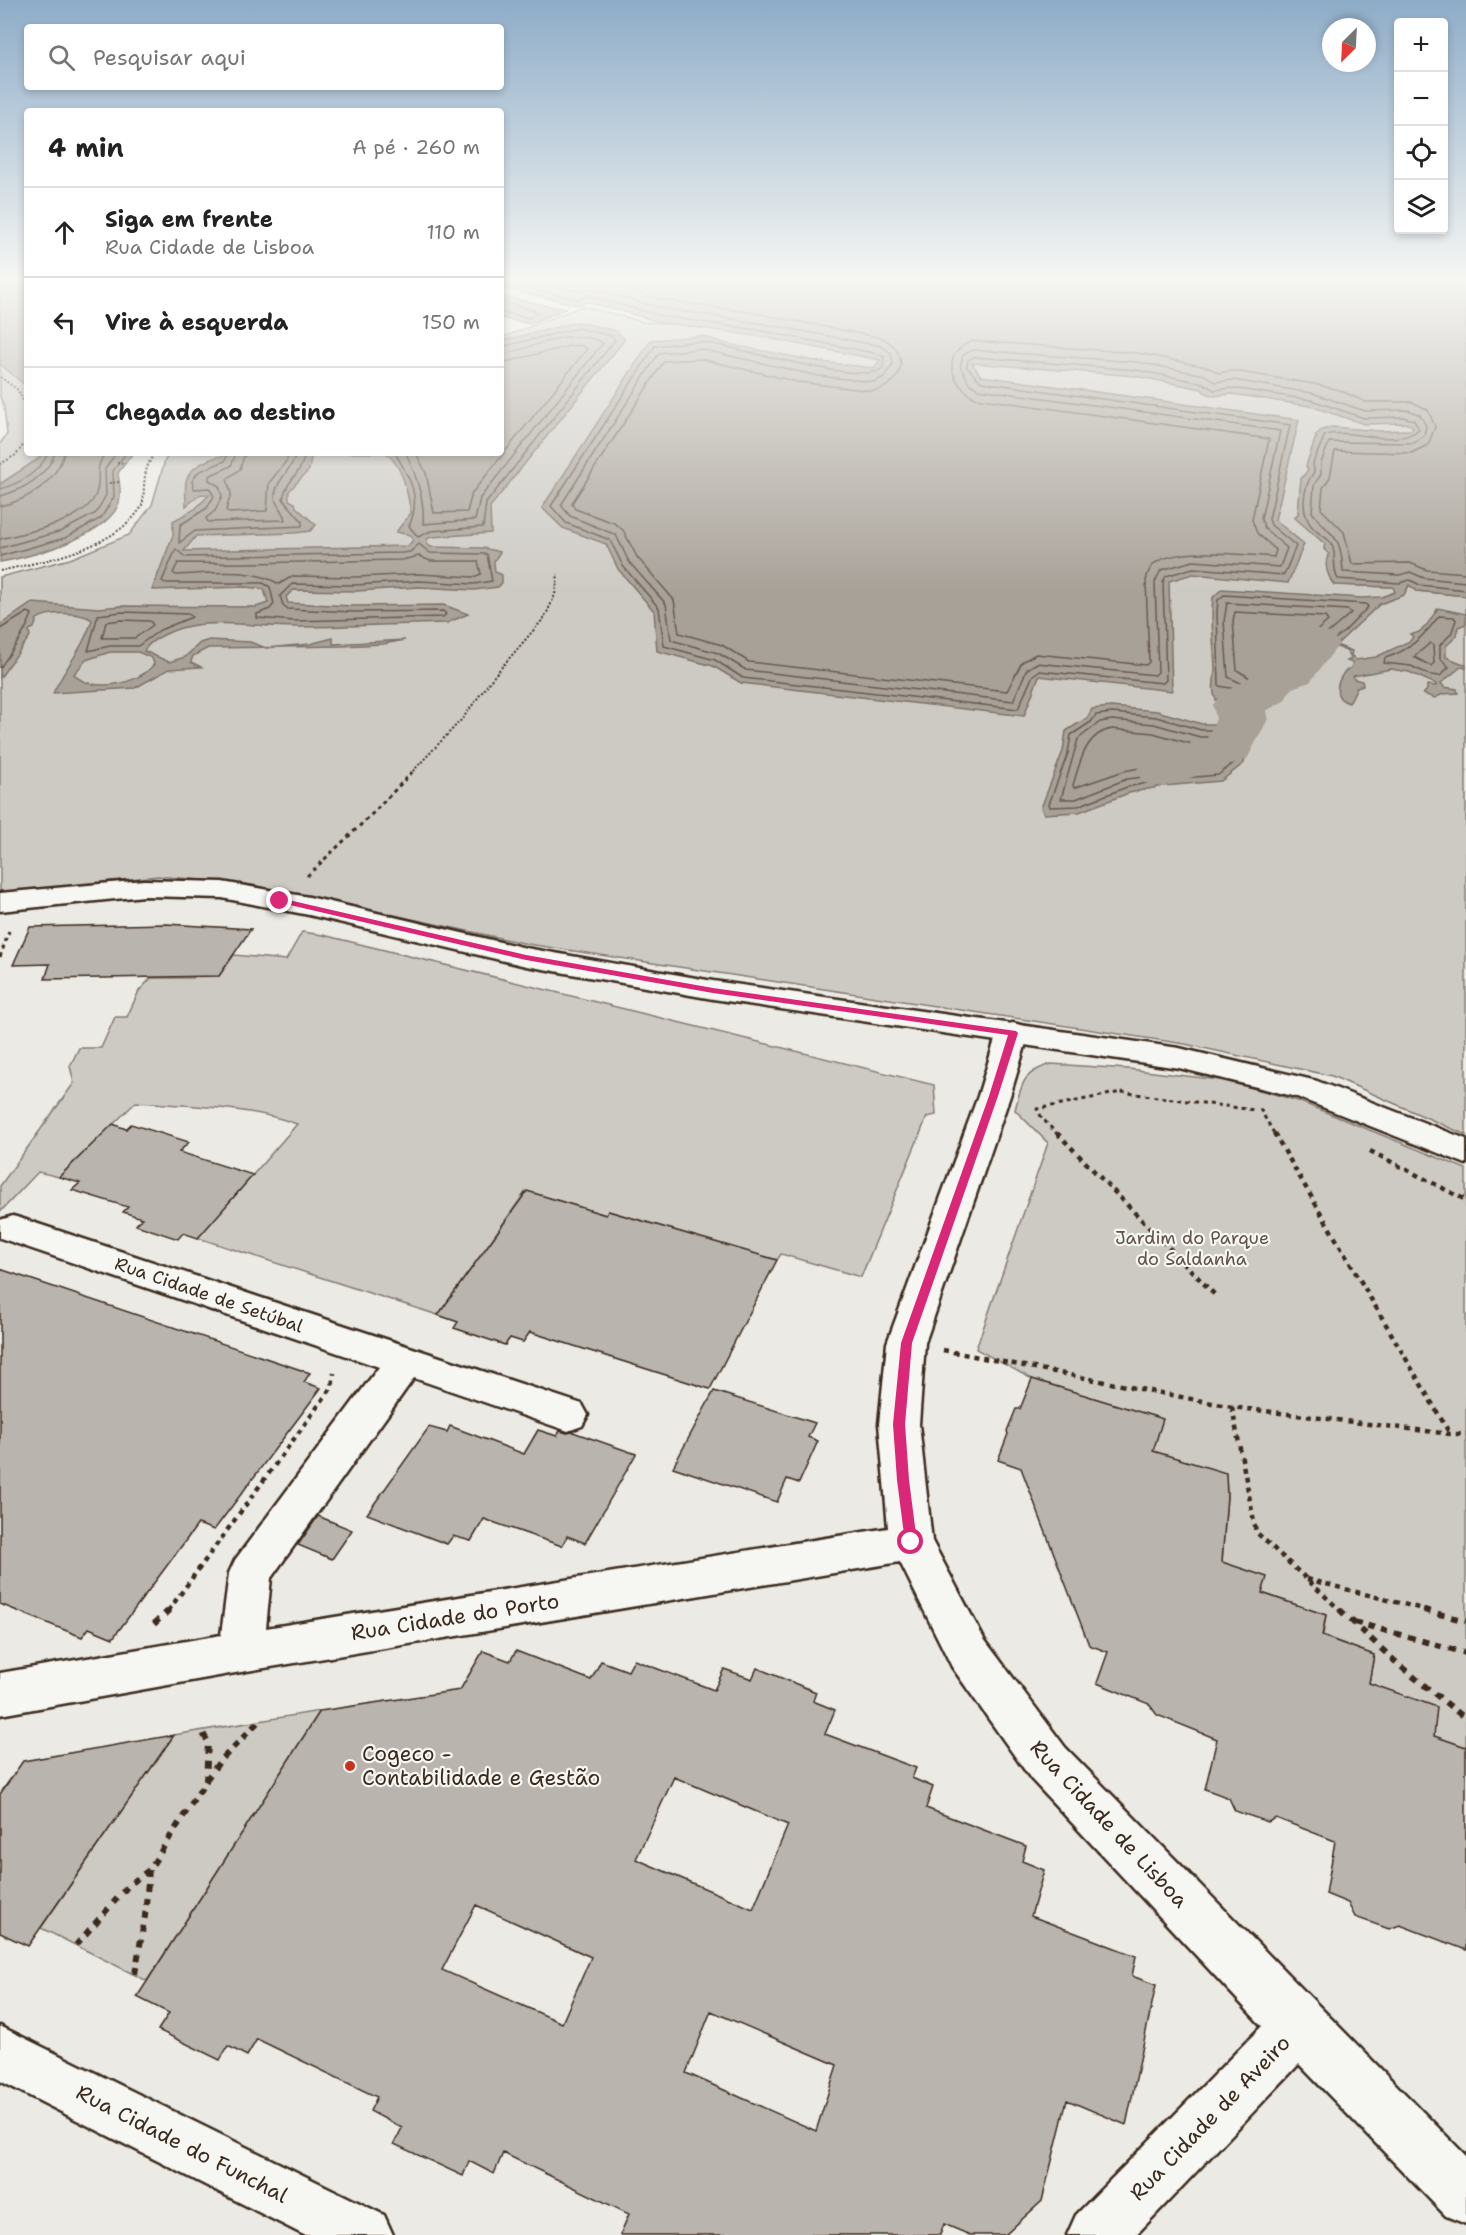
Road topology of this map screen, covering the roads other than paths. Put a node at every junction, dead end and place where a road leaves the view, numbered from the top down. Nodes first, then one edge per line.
1 (0, 902) edge
2 (1013, 1033) junction
3 (1466, 1152) edge
4 (13, 1229) dead end
5 (405, 1361) junction
6 (568, 1414) dead end
7 (911, 1542) junction
8 (241, 1652) junction
9 (0, 1694) edge
10 (1299, 2026) junction
11 (0, 2053) edge
12 (1466, 2196) edge
13 (364, 2235) edge
14 (1096, 2235) edge

1 - 2 street
2 - 3 street
2 - 7 street, Rua Cidade de Lisboa
4 - 5 street, Rua Cidade de Setúbal
5 - 6 street, Rua Cidade de Setúbal
5 - 8 street
7 - 8 street, Rua Cidade do Porto
7 - 10 street, Rua Cidade de Lisboa
8 - 9 street, Rua Cidade do Porto
10 - 12 street, Rua Cidade de Lisboa
10 - 14 street, Rua Cidade de Aveiro
11 - 13 street, Rua Cidade do Funchal

